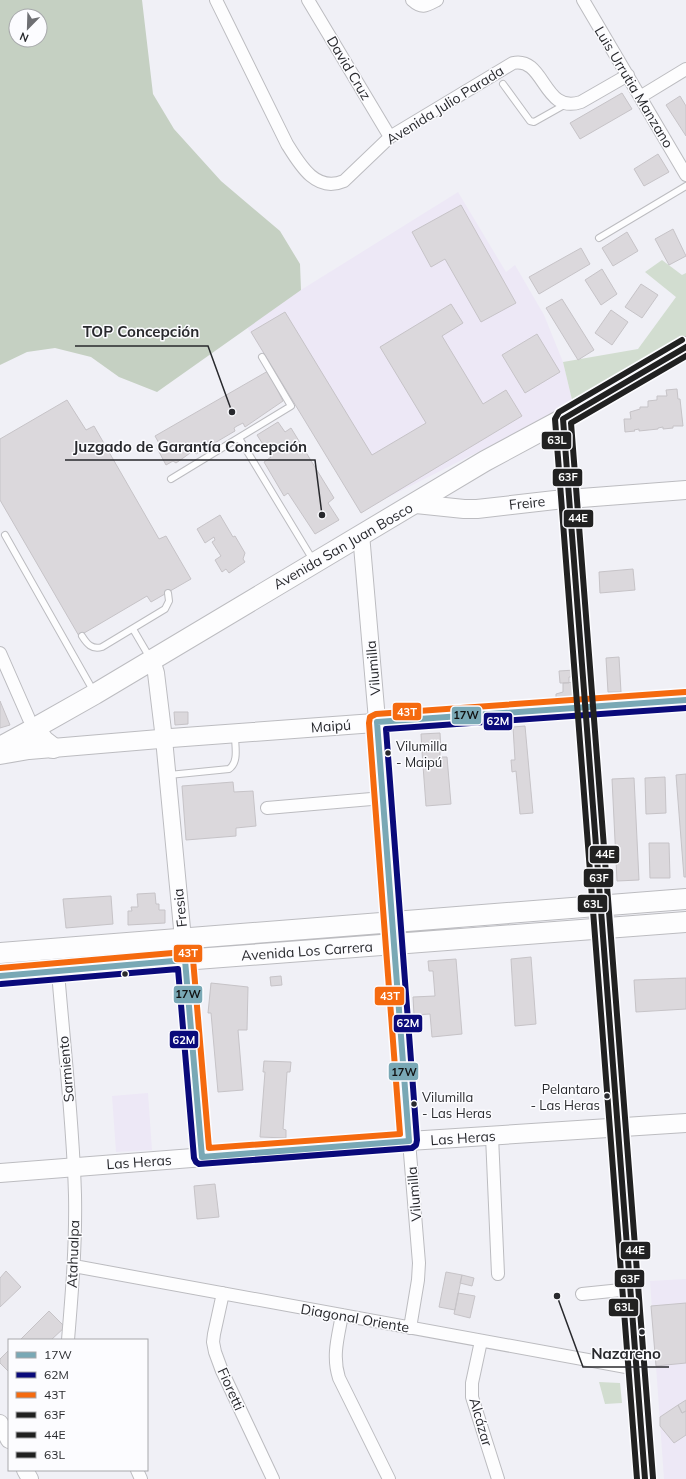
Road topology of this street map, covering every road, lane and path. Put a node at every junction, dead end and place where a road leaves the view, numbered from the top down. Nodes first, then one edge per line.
1 (216, 0) edge
2 (308, 0) edge
3 (412, 0) edge
4 (437, 0) edge
5 (583, 0) edge
6 (686, 70) edge
7 (628, 75) junction
8 (503, 84) dead end
9 (640, 97) junction
10 (566, 104) junction
11 (390, 137) junction
12 (686, 175) edge
13 (686, 186) edge
14 (599, 238) dead end
15 (686, 347) edge
16 (262, 357) dead end
17 (563, 419) junction
18 (240, 438) junction
19 (171, 479) dead end
20 (686, 490) edge
21 (569, 500) junction
22 (416, 504) junction
23 (361, 534) junction
24 (5, 535) dead end
25 (314, 562) junction
26 (168, 593) dead end
27 (133, 629) junction
28 (82, 636) dead end
29 (0, 653) edge
30 (152, 660) junction
31 (95, 694) junction
32 (686, 700) edge
33 (585, 708) junction
34 (377, 722) junction
35 (35, 729) junction
36 (235, 733) junction
37 (164, 738) junction
38 (0, 747) edge
39 (53, 748) junction
40 (0, 755) edge
41 (167, 776) junction
42 (383, 798) junction
43 (267, 808) dead end
44 (686, 898) edge
45 (600, 905) junction
46 (393, 922) junction
47 (686, 922) edge
48 (602, 928) junction
49 (184, 939) junction
50 (395, 944) junction
51 (0, 952) edge
52 (185, 960) junction
53 (58, 972) junction
54 (0, 976) edge
55 (686, 1123) edge
56 (619, 1128) junction
57 (492, 1136) junction
58 (409, 1141) junction
59 (202, 1157) junction
60 (74, 1167) junction
61 (0, 1173) edge
62 (74, 1266) junction
63 (498, 1274) dead end
64 (631, 1290) junction
65 (223, 1293) junction
66 (582, 1294) dead end
67 (342, 1315) junction
68 (410, 1328) junction
69 (68, 1339) edge
70 (481, 1341) junction
71 (637, 1369) junction
72 (0, 1423) edge
73 (8, 1438) edge
74 (273, 1479) edge
75 (389, 1479) edge
76 (498, 1479) edge
77 (645, 1479) edge

1 - 11 street, Avenida Julio Parada
2 - 11 street, David Cruz
3 - 4 street
5 - 7 street, Luis Urrutia Manzano
6 - 9 street
7 - 9 street, Luis Urrutia Manzano
7 - 10 street
8 - 10 lane
9 - 12 street, Luis Urrutia Manzano
10 - 11 street, Avenida Julio Parada
13 - 14 lane
15 - 17 main road, Avenida San Juan Bosco
16 - 18 lane
17 - 21 street
17 - 22 main road, Avenida San Juan Bosco
18 - 19 lane
18 - 25 lane
20 - 21 main road, Freire
21 - 22 main road, Freire
21 - 33 street
22 - 23 main road, Avenida San Juan Bosco
23 - 25 main road, Avenida San Juan Bosco
23 - 34 street, Vilumilla
24 - 31 lane
25 - 30 main road, Avenida San Juan Bosco
26 - 27 lane
27 - 28 lane
27 - 30 lane
29 - 35 street
30 - 31 main road, Avenida San Juan Bosco
30 - 37 street, Fresia
31 - 35 main road, Avenida San Juan Bosco
32 - 33 main road, Maipú
33 - 34 main road, Maipú
33 - 45 street
34 - 36 main road, Maipú
34 - 42 street, Vilumilla
35 - 38 main road, Avenida San Juan Bosco
35 - 39 main road
36 - 37 main road, Maipú
36 - 41 lane
37 - 39 main road, Maipú
37 - 41 street, Fresia
39 - 40 main road, Maipú
41 - 49 street, Fresia
42 - 43 street
42 - 46 street, Vilumilla
44 - 45 main road, Avenida Los Carrera
45 - 46 main road, Avenida Los Carrera
45 - 48 street
46 - 49 main road, Avenida Los Carrera
46 - 50 street, Vilumilla
47 - 48 main road, Avenida Los Carrera
48 - 50 main road, Avenida Los Carrera
48 - 56 street
49 - 51 main road, Avenida Los Carrera
49 - 52 street, Fresia
50 - 52 main road, Avenida Los Carrera
50 - 58 street, Vilumilla
52 - 53 main road, Avenida Los Carrera
52 - 59 street, Fresia
53 - 54 main road, Avenida Los Carrera
53 - 60 street, Sarmiento
55 - 56 main road, Las Heras
56 - 57 main road, Las Heras
56 - 64 street
57 - 58 main road, Las Heras
57 - 63 street
58 - 59 main road, Las Heras
58 - 68 street, Vilumilla
59 - 60 main road, Las Heras
60 - 61 main road, Las Heras
60 - 62 street, Atahualpa
62 - 65 street, Diagonal Oriente
62 - 69 street, Atahualpa
64 - 66 street
64 - 71 street
65 - 67 street, Diagonal Oriente
65 - 74 street, Fioretti
67 - 68 street, Diagonal Oriente
67 - 75 street
68 - 70 street, Diagonal Oriente
70 - 71 street, Diagonal Oriente
70 - 76 street, Alcázar
71 - 77 street
72 - 73 street

